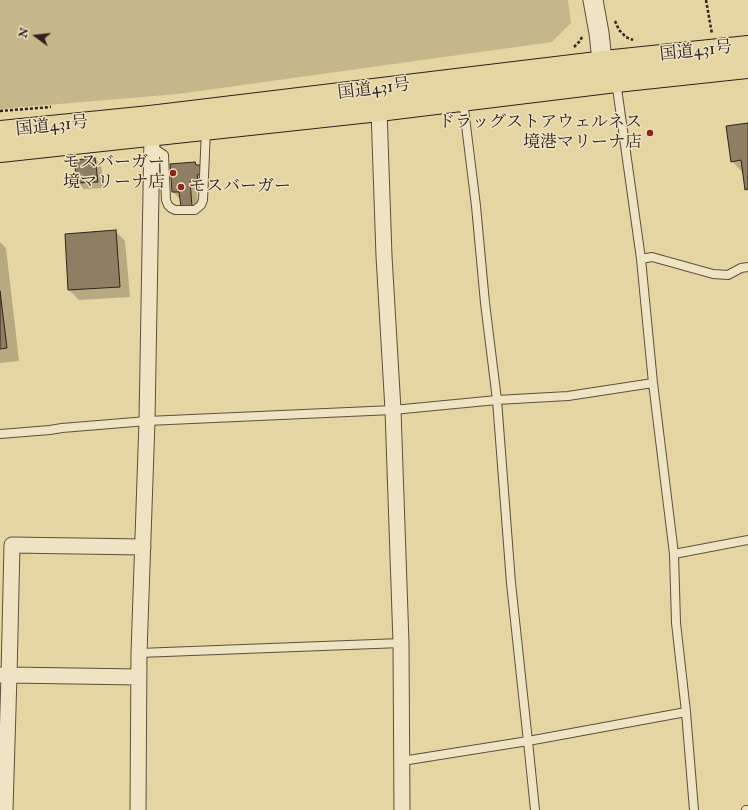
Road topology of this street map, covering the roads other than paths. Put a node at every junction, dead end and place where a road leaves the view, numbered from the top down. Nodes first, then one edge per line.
1 (593, 0) edge
2 (748, 47) edge
3 (748, 67) edge
4 (611, 72) junction
5 (463, 100) junction
6 (379, 110) junction
7 (206, 129) junction
8 (0, 132) edge
9 (152, 141) junction
10 (0, 150) edge
11 (641, 259) junction
12 (748, 267) edge
13 (654, 383) junction
14 (497, 400) junction
15 (392, 410) junction
16 (147, 421) junction
17 (0, 434) edge
18 (748, 540) edge
19 (143, 547) junction
20 (674, 554) junction
21 (401, 643) junction
22 (139, 653) junction
23 (4, 675) edge
24 (139, 678) junction
25 (686, 712) junction
26 (528, 741) junction
27 (402, 760) junction
28 (5, 810) edge
29 (138, 810) edge
30 (402, 810) edge
31 (535, 810) edge
32 (694, 810) edge

1 - 4 street
2 - 4 highway, 国道431号
3 - 4 highway, 国道431号
4 - 5 highway, 国道431号
4 - 8 highway, 国道431号
4 - 11 lane
5 - 6 highway, 国道431号
5 - 14 lane
6 - 7 highway, 国道431号
6 - 15 street
7 - 9 highway, 国道431号
7 - 9 lane
9 - 10 highway, 国道431号
9 - 16 street
11 - 12 lane
11 - 13 lane
13 - 14 lane
13 - 20 lane
14 - 15 lane
14 - 26 lane
15 - 16 lane
15 - 21 street
16 - 17 lane
16 - 19 street
18 - 20 lane
19 - 22 street
19 - 23 street
20 - 25 lane
21 - 22 lane
21 - 27 street
22 - 24 street
23 - 24 street
23 - 28 street
24 - 29 street
25 - 26 lane
25 - 32 lane
26 - 27 lane
26 - 31 lane
27 - 30 street

